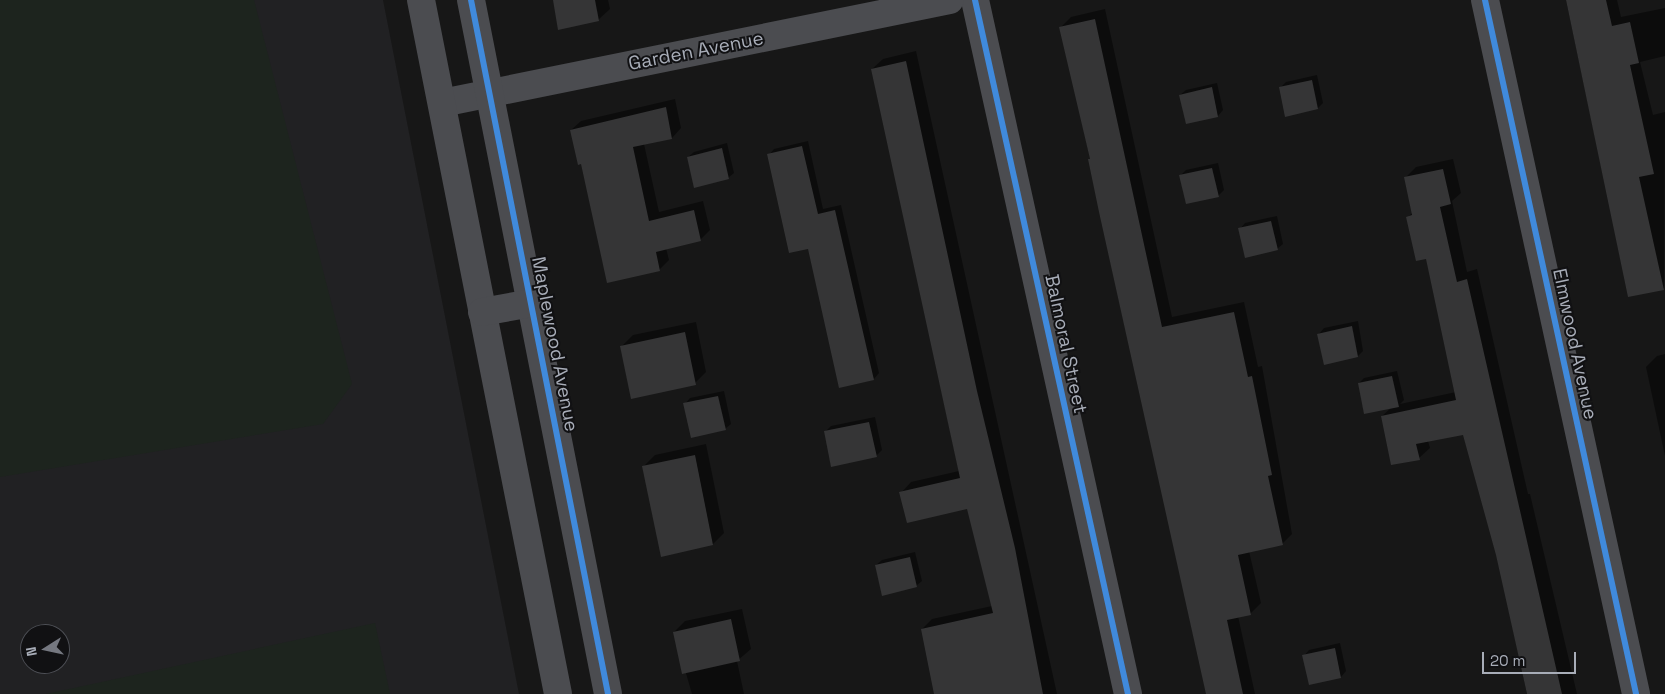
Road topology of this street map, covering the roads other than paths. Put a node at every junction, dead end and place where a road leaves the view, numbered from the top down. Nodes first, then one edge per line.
1 (421, 0) edge
2 (471, 0) edge
3 (950, 0) edge
4 (975, 0) edge
5 (1485, 0) edge
6 (489, 93) junction
7 (442, 104) junction
8 (532, 302) junction
9 (482, 312) junction
10 (558, 694) edge
11 (608, 694) edge
12 (1128, 694) edge
13 (1636, 694) edge

1 - 7 street
2 - 6 street, Maplewood Avenue
3 - 6 street, Garden Avenue
4 - 12 street, Balmoral Street
5 - 13 street, Elmwood Avenue
6 - 7 street, Garden Avenue
6 - 8 street, Maplewood Avenue
7 - 9 street
8 - 9 street
8 - 11 street, Maplewood Avenue
9 - 10 street

